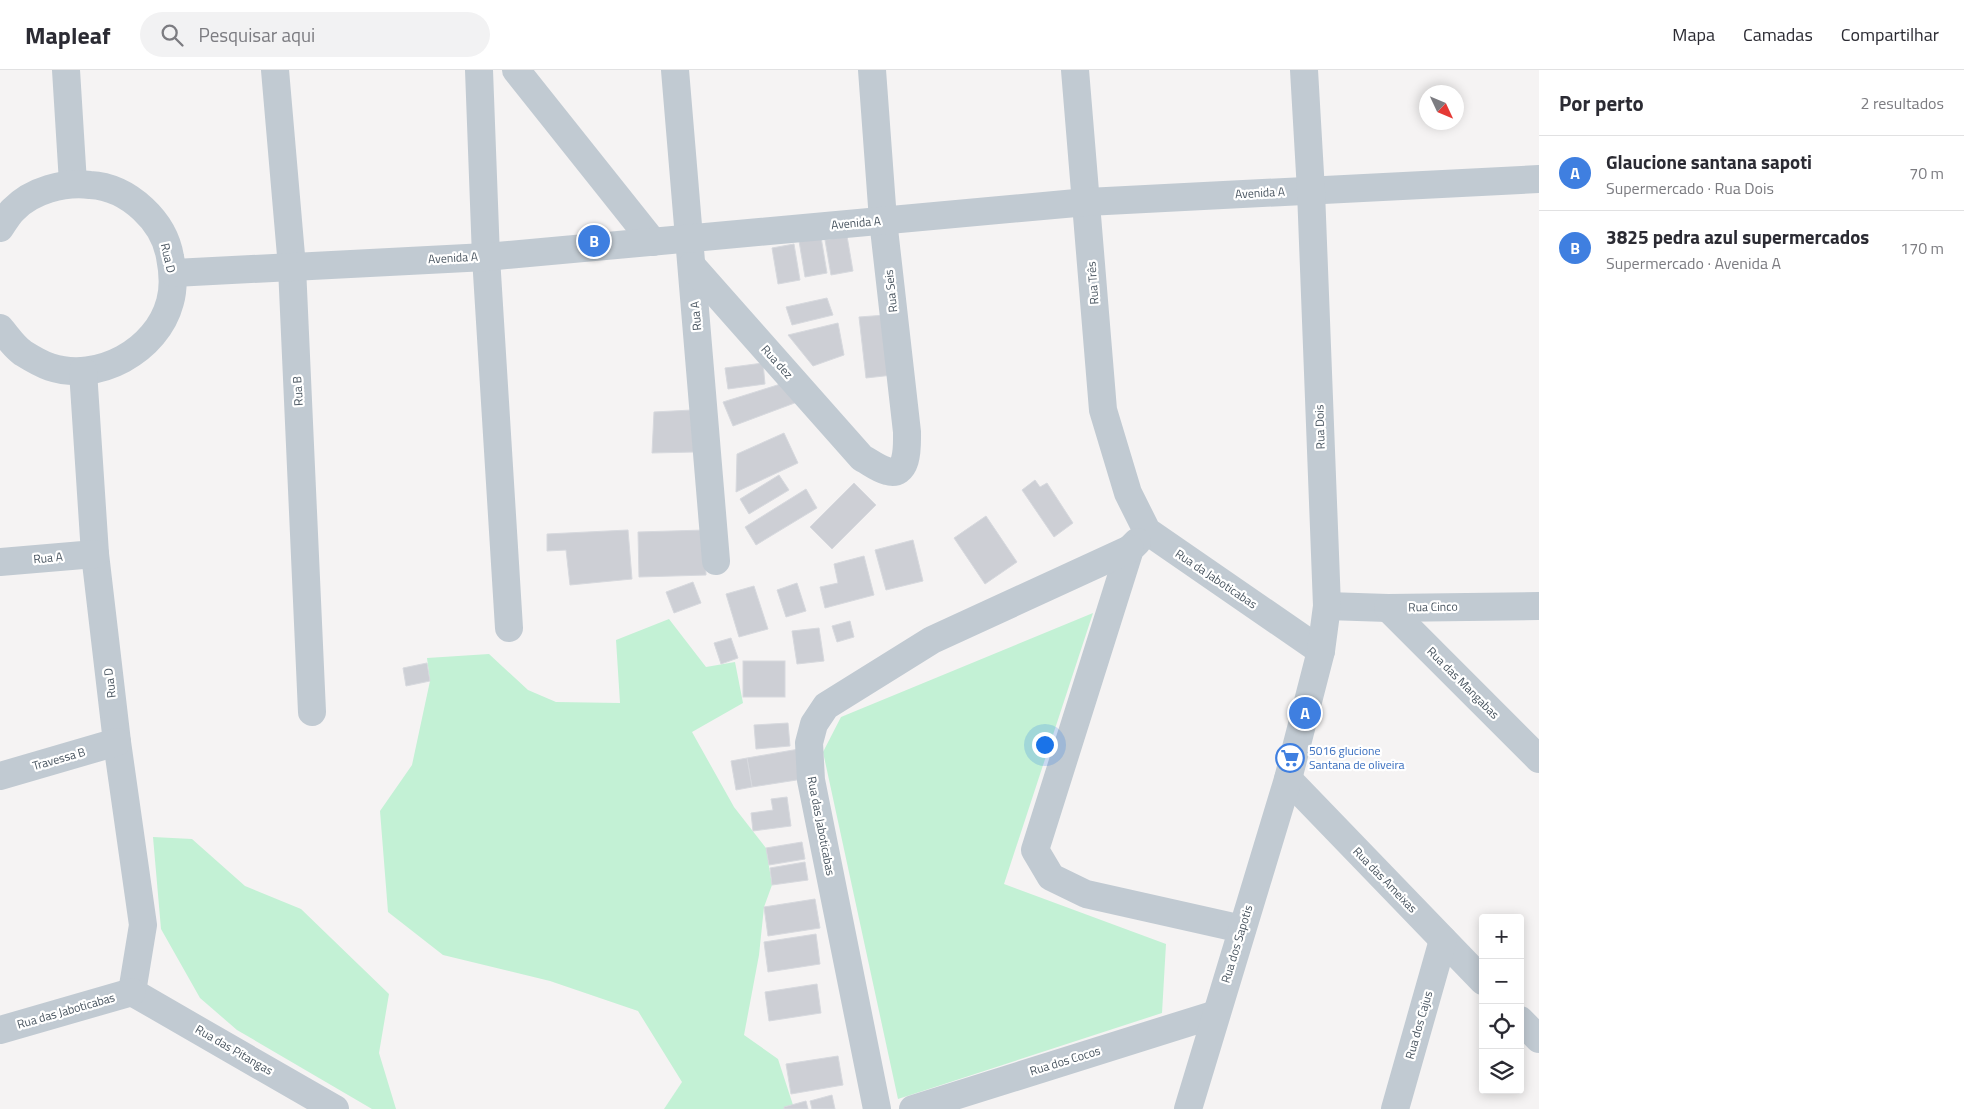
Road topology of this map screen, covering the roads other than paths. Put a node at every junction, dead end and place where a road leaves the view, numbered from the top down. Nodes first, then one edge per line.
1 (66, 70) edge
2 (275, 70) edge
3 (479, 70) edge
4 (516, 70) edge
5 (675, 70) edge
6 (872, 70) edge
7 (1076, 70) edge
8 (1304, 70) edge
9 (1539, 179) edge
10 (73, 183) junction
11 (1311, 191) junction
12 (1087, 202) junction
13 (883, 220) junction
14 (0, 228) edge
15 (688, 239) junction
16 (653, 242) junction
17 (486, 257) junction
18 (292, 266) junction
19 (692, 266) junction
20 (174, 274) junction
21 (0, 328) edge
22 (83, 371) junction
23 (862, 458) joint
24 (1128, 493) joint
25 (1139, 540) junction
26 (95, 554) junction
27 (716, 561) dead end
28 (0, 562) edge
29 (1327, 606) junction
30 (1539, 606) edge
31 (1388, 608) junction
32 (509, 628) dead end
33 (1321, 651) junction
34 (312, 712) dead end
35 (117, 742) junction
36 (1539, 759) edge
37 (0, 776) edge
38 (1288, 779) junction
39 (1242, 928) junction
40 (1443, 940) junction
41 (1479, 977) edge
42 (132, 992) junction
43 (1216, 1014) junction
44 (1524, 1024) edge
45 (0, 1030) edge
46 (1539, 1039) edge
47 (335, 1109) edge
48 (878, 1109) edge
49 (913, 1109) edge
50 (1188, 1109) edge
51 (1395, 1109) edge

1 - 10 street
2 - 18 street, Rua B
3 - 17 street
4 - 16 street
5 - 15 street, Rua A
6 - 13 street, Rua Seis
7 - 12 street, Rua Três
8 - 11 street, Rua Dois
9 - 11 street, Avenida A
10 - 14 street, Rua D
10 - 20 street, Rua D
11 - 12 street, Avenida A
11 - 29 street, Rua Dois
12 - 13 street, Avenida A
12 - 24 street, Rua Três
13 - 15 street, Avenida A
13 - 23 street, Rua Seis
15 - 16 street, Avenida A
15 - 19 street, Rua A
16 - 17 street, Avenida A
17 - 18 street, Avenida A
17 - 32 street
18 - 20 street, Avenida A
18 - 34 street, Rua B
19 - 23 street, Rua dez
19 - 27 street, Rua A
20 - 22 street, Rua D
21 - 22 street, Rua D
22 - 26 street, Rua D
24 - 25 street, Rua da Jaboticabas
25 - 33 street, Rua da Jaboticabas
25 - 39 street
25 - 48 street, Rua das Jaboticabas
26 - 28 street, Rua A
26 - 35 street, Rua D
29 - 31 street, Rua Cinco
29 - 33 street, Rua Dois
30 - 31 street, Rua Cinco
31 - 36 street, Rua das Mangabas
33 - 38 street, Rua Dois
35 - 37 street, Travessa B
35 - 42 street, Rua D
38 - 39 street, Rua dos Sapotis
38 - 40 street, Rua das Ameixas
39 - 43 street, Rua dos Sapotis
40 - 41 street, Rua das Ameixas
40 - 51 street, Rua dos Cajus
42 - 45 street, Rua das Jaboticabas
42 - 47 street, Rua das Pitangas
43 - 49 street, Rua dos Cocos
43 - 50 street, Rua dos Sapotis
44 - 46 street

